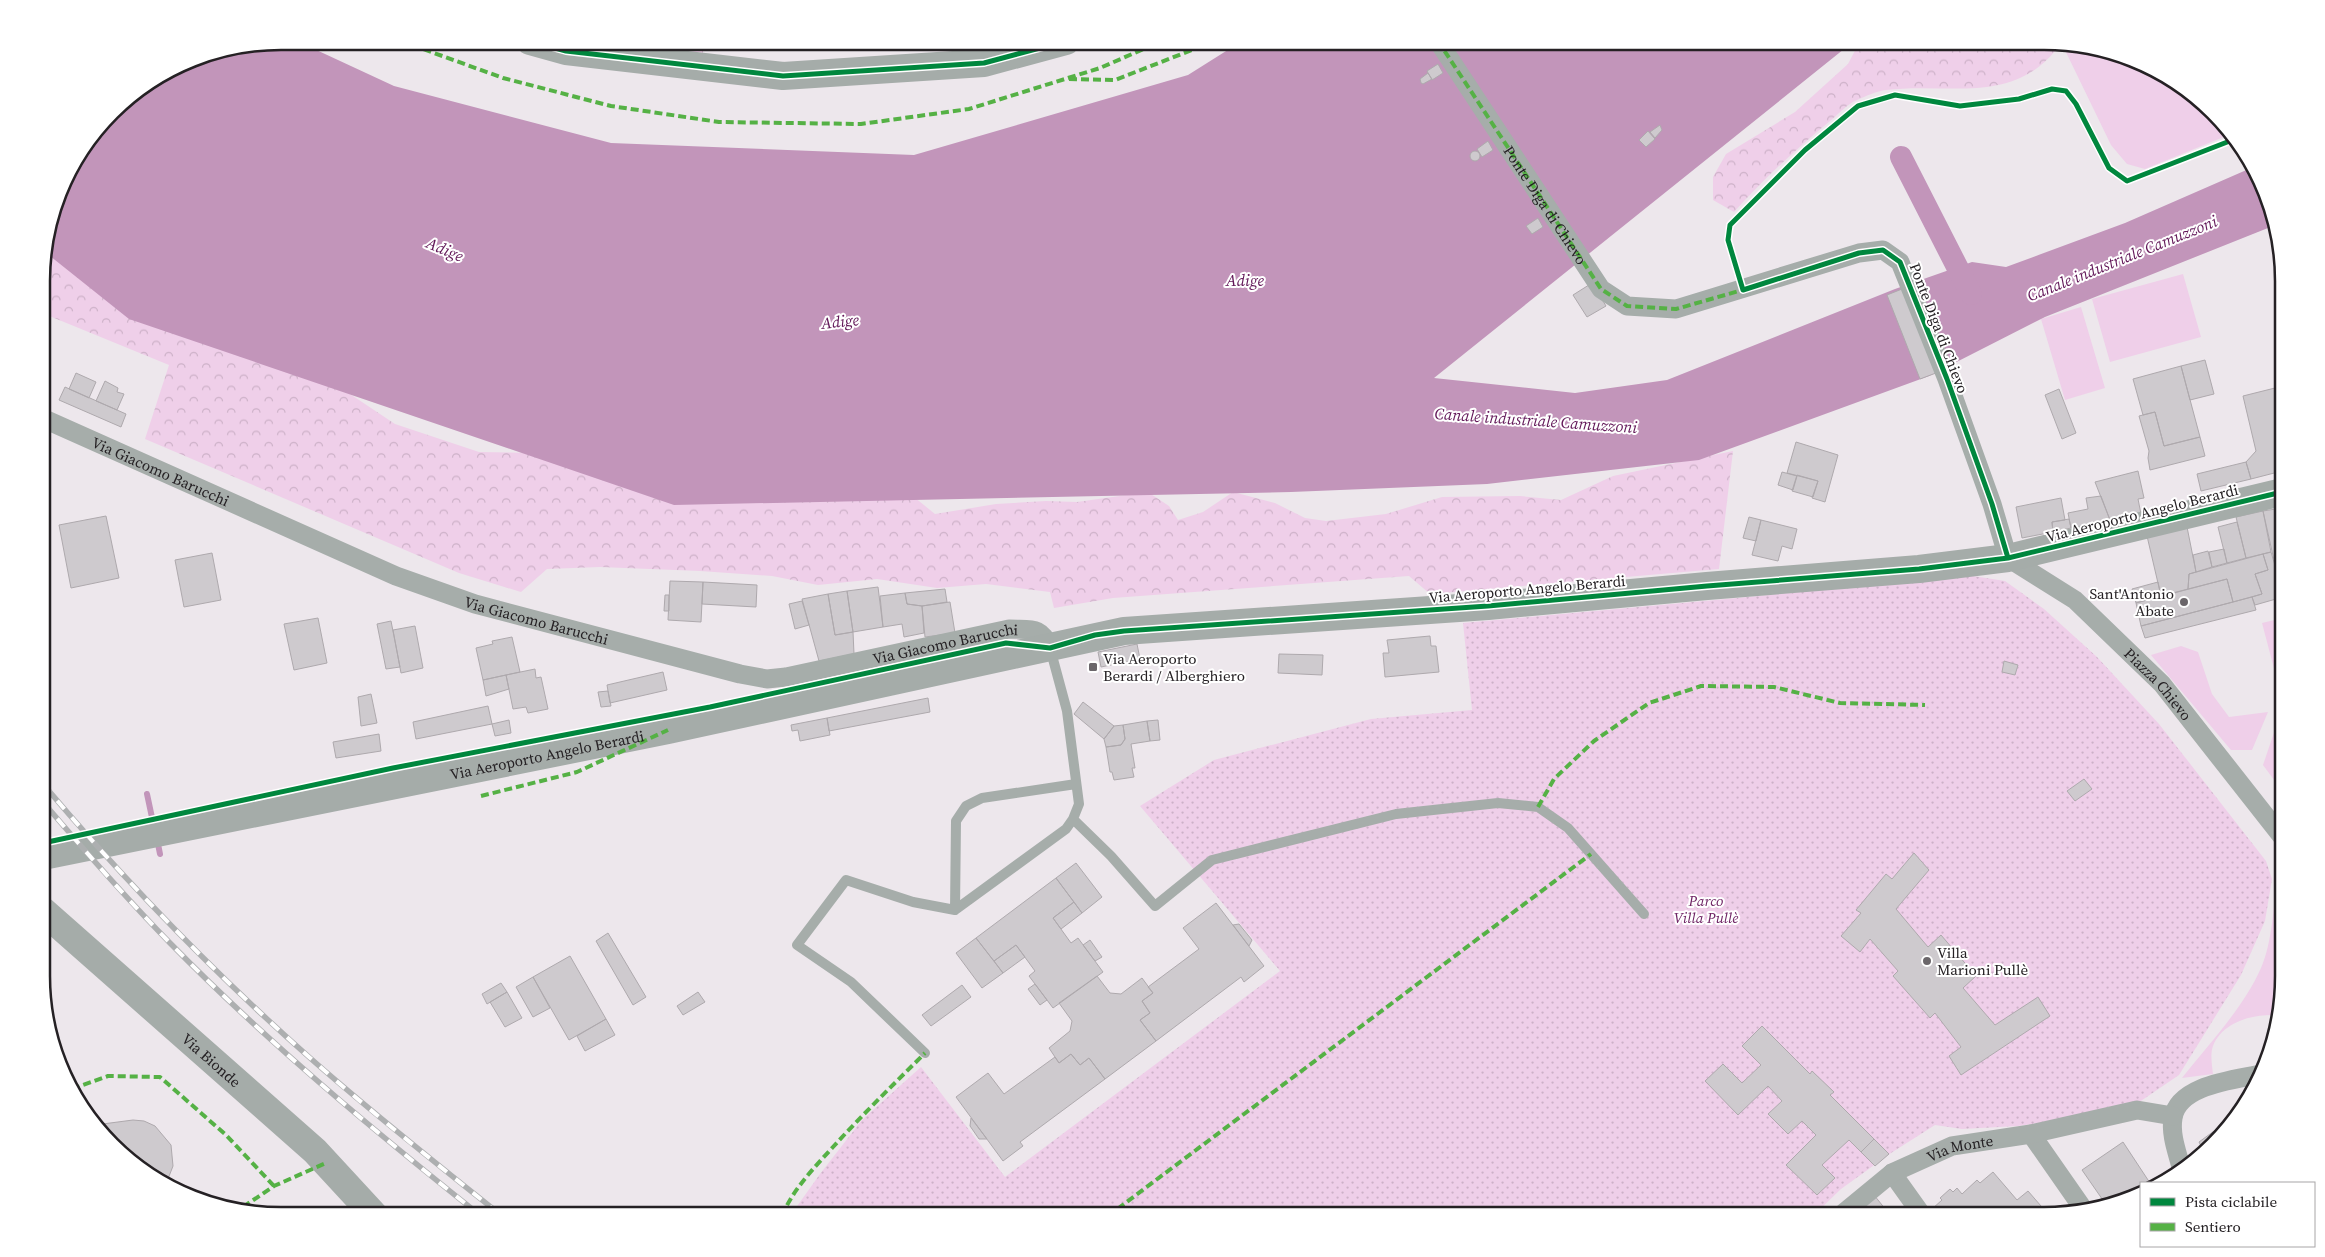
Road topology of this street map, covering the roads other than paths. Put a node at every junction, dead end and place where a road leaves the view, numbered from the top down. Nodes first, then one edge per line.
1 (562, 50) edge
2 (1032, 50) edge
3 (1444, 50) edge
4 (50, 422) edge
5 (2275, 494) edge
6 (2008, 558) junction
7 (1050, 648) junction
8 (1076, 784) junction
9 (1073, 819) junction
10 (2275, 828) edge
11 (50, 855) edge
12 (956, 910) junction
13 (1644, 914) dead end
14 (50, 917) edge
15 (925, 1053) dead end
16 (2252, 1076) edge
17 (2173, 1116) junction
18 (2032, 1134) junction
19 (2180, 1162) edge
20 (1892, 1173) junction
21 (2080, 1204) edge
22 (367, 1207) edge
23 (1851, 1207) edge
24 (1916, 1207) edge

1 - 2 street
3 - 6 street, Ponte Diga di Chievo
4 - 7 street, Via Giacomo Barucchi
5 - 6 street, Via Aeroporto Angelo Berardi
6 - 7 street, Via Aeroporto Angelo Berardi
6 - 10 street, Piazza Chievo
7 - 8 lane
7 - 11 street, Via Aeroporto Angelo Berardi
8 - 9 lane
8 - 12 lane
9 - 12 lane
9 - 13 lane
12 - 15 lane
14 - 22 street, Via Bionde
16 - 17 street
17 - 18 street, Via Monte
17 - 19 street
18 - 20 street, Via Monte
18 - 21 street
20 - 23 street, Via Monte
20 - 24 street

